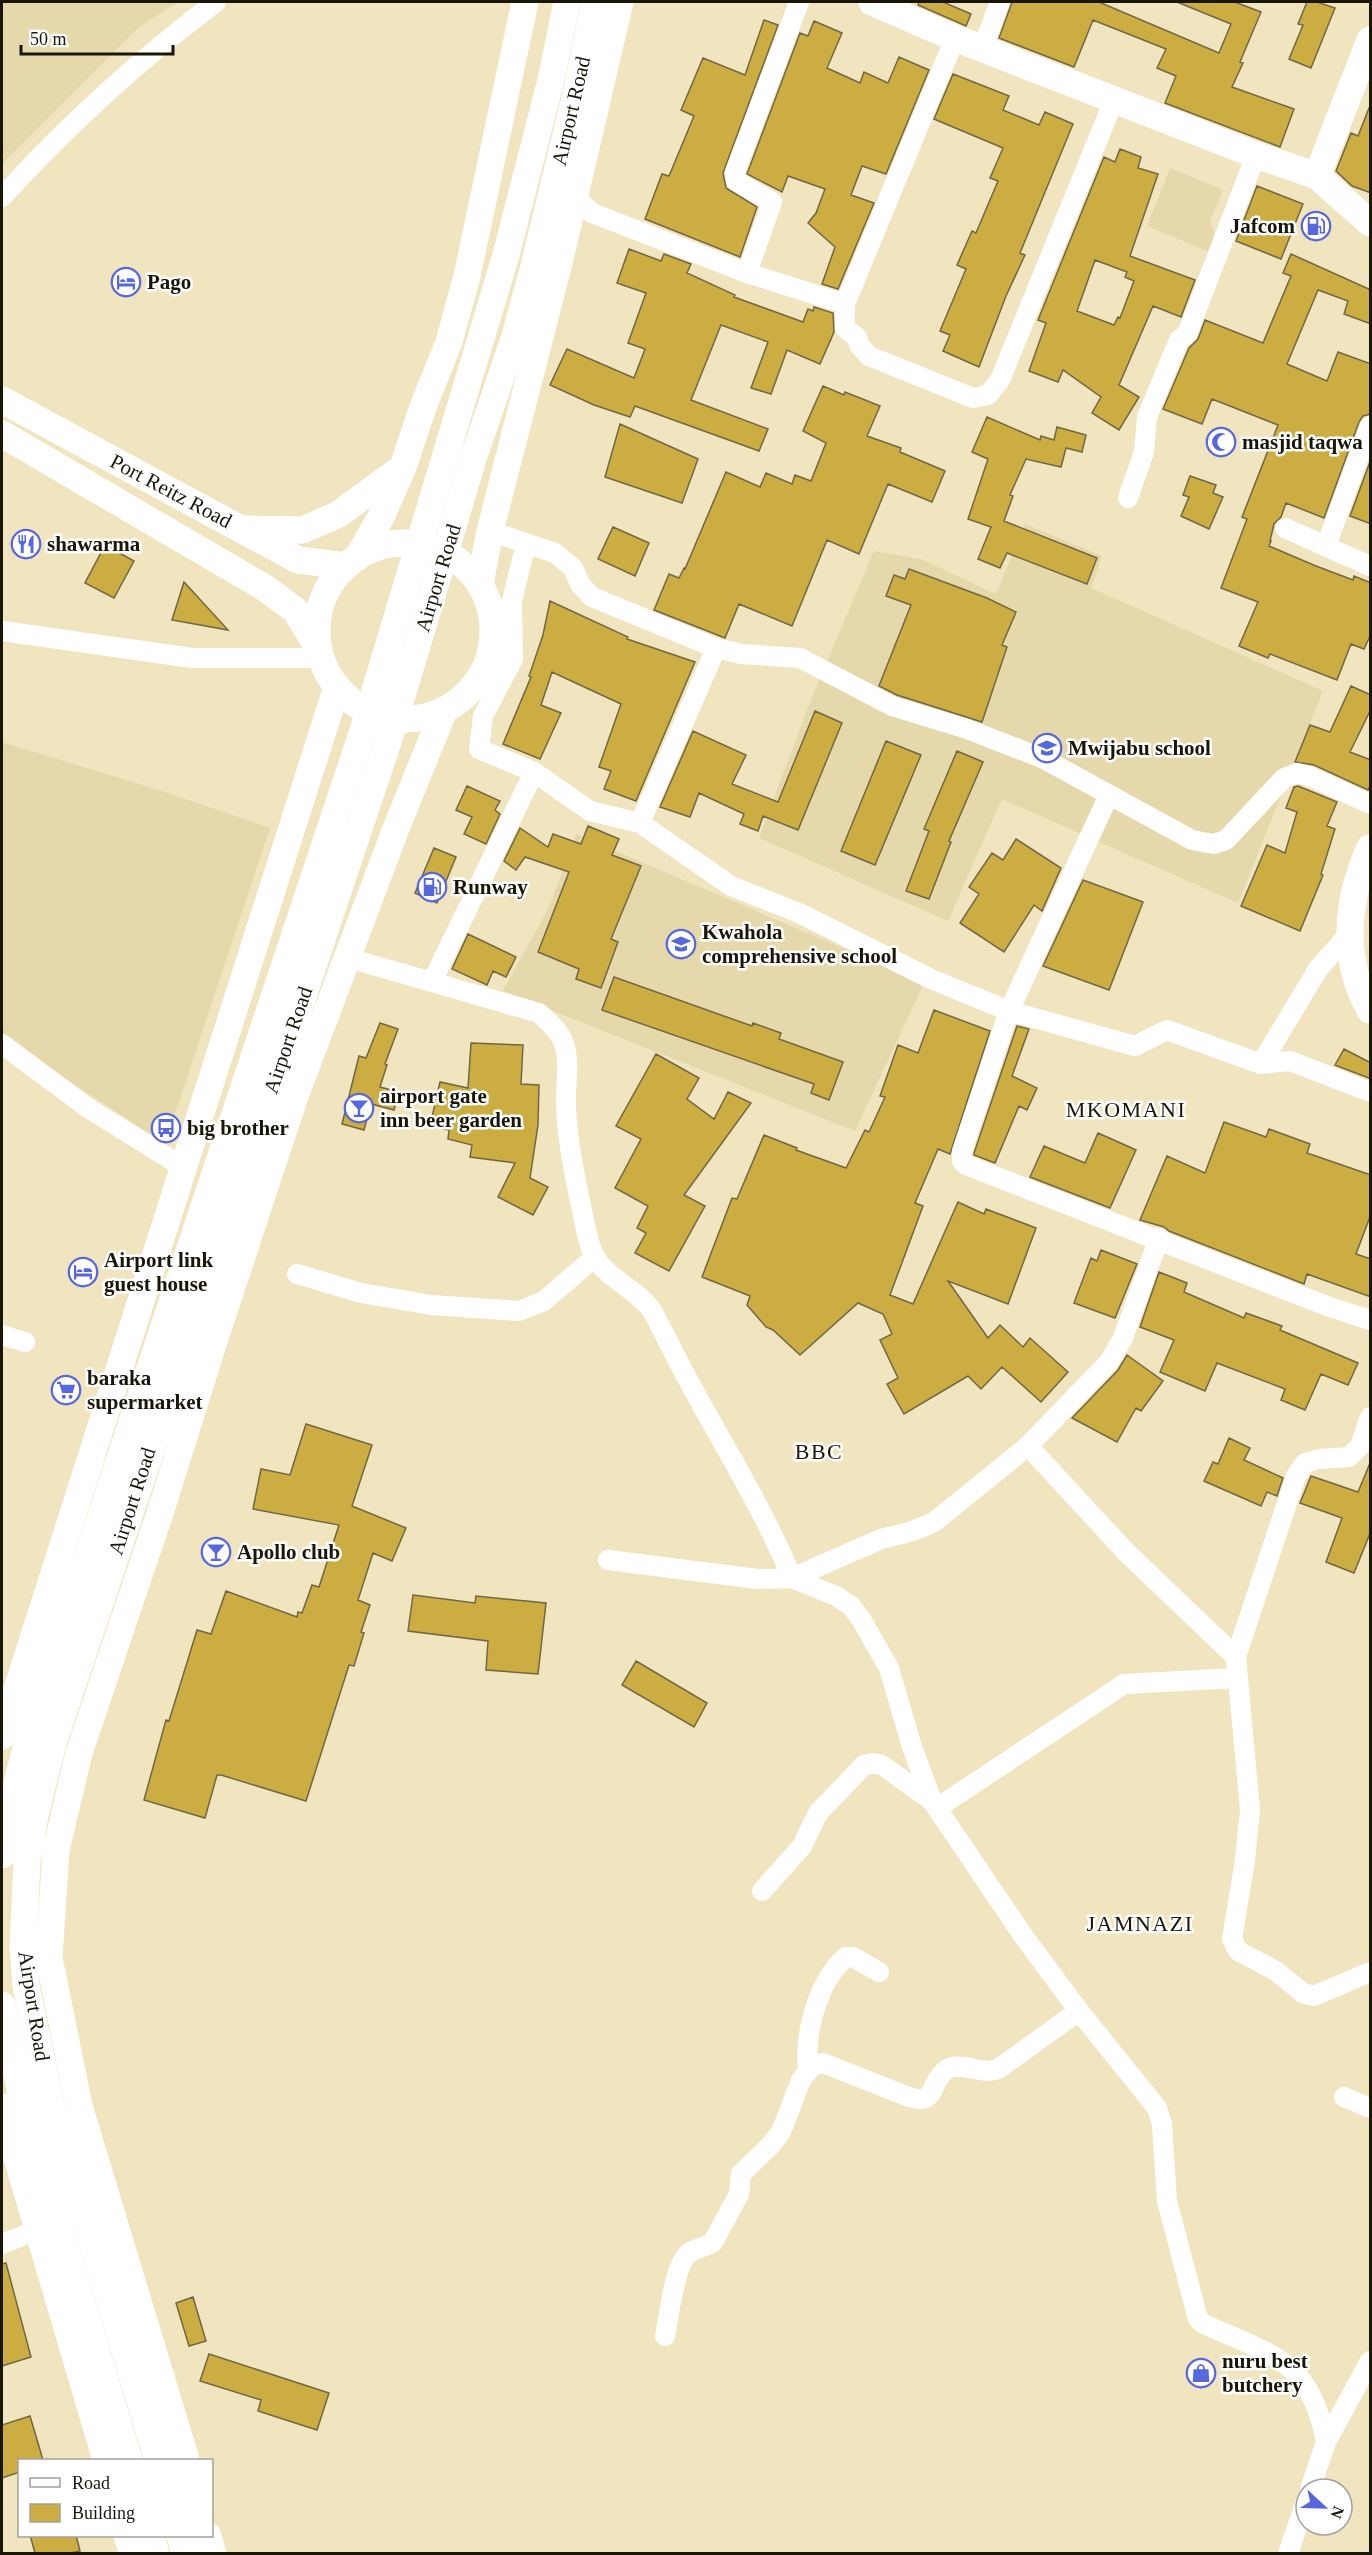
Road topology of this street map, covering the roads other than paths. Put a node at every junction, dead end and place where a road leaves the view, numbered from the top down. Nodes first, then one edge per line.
1 (216, 2) edge
2 (525, 2) edge
3 (567, 2) edge
4 (594, 2) edge
5 (620, 2) edge
6 (799, 2) edge
7 (872, 2) edge
8 (1000, 2) edge
9 (955, 38) junction
10 (1371, 40) edge
11 (983, 47) junction
12 (1114, 100) junction
13 (1256, 155) junction
14 (1317, 176) junction
15 (574, 196) junction
16 (2, 197) edge
17 (1371, 223) edge
18 (747, 273) junction
19 (845, 304) junction
20 (2, 400) edge
21 (1371, 426) edge
22 (2, 434) edge
23 (403, 467) junction
24 (1128, 498) dead end
25 (241, 528) junction
26 (1285, 528) dead end
27 (490, 531) junction
28 (525, 543) junction
29 (1326, 546) junction
30 (352, 561) junction
31 (1371, 566) edge
32 (480, 584) junction
33 (2, 630) edge
34 (716, 648) junction
35 (320, 654) junction
36 (337, 687) junction
37 (444, 710) junction
38 (534, 772) junction
39 (1109, 795) junction
40 (1371, 804) edge
41 (640, 823) junction
42 (1371, 848) edge
43 (1350, 933) junction
44 (348, 958) junction
45 (432, 982) junction
46 (1371, 1010) edge
47 (1009, 1011) junction
48 (2, 1044) edge
49 (1261, 1064) junction
50 (1371, 1092) edge
51 (183, 1167) junction
52 (1159, 1238) junction
53 (595, 1257) junction
54 (297, 1274) dead end
55 (1371, 1320) edge
56 (2, 1335) edge
57 (25, 1342) dead end
58 (1371, 1417) edge
59 (1028, 1446) junction
60 (133, 1457) junction
61 (608, 1560) dead end
62 (792, 1578) junction
63 (1236, 1658) junction
64 (1236, 1678) junction
65 (2, 1736) edge
66 (935, 1805) junction
67 (2, 1855) edge
68 (762, 1891) dead end
69 (879, 1972) dead end
70 (1371, 1972) edge
71 (2, 2005) edge
72 (1079, 2011) junction
73 (808, 2069) junction
74 (1344, 2097) dead end
75 (2, 2107) edge
76 (1371, 2108) edge
77 (38, 2230) junction
78 (2, 2244) edge
79 (665, 2336) dead end
80 (1371, 2361) edge
81 (1326, 2442) junction
82 (106, 2459) edge
83 (129, 2459) edge
84 (158, 2459) edge
85 (186, 2459) edge
86 (1314, 2477) edge
87 (1294, 2536) edge
88 (128, 2537) edge
89 (152, 2537) edge
90 (181, 2537) edge
91 (209, 2537) edge
92 (133, 2553) edge
93 (156, 2553) edge
94 (185, 2553) edge
95 (213, 2553) edge
96 (1288, 2553) edge

1 - 16 street
2 - 23 main road
3 - 60 main road, Airport Road
4 - 60 main road, Airport Road
5 - 15 main road
6 - 18 street
7 - 9 main road
8 - 11 street
9 - 11 main road
9 - 19 street
10 - 14 main road
11 - 12 main road
12 - 13 main road
12 - 19 street
13 - 14 main road
13 - 24 street
14 - 17 main road
15 - 18 street
15 - 27 main road
18 - 19 street
20 - 25 main road, Port Reitz Road
21 - 29 street
22 - 35 main road
23 - 25 main road
23 - 30 main road
25 - 30 main road, Port Reitz Road
26 - 29 street
27 - 28 street
27 - 32 main road
28 - 34 street
28 - 38 street
29 - 31 street
30 - 32 main road
30 - 35 main road
32 - 37 main road
33 - 35 street
34 - 39 street
34 - 41 street
35 - 36 main road
36 - 37 main road
36 - 51 main road
37 - 44 main road
38 - 41 street
38 - 45 street
39 - 40 street
39 - 47 street
41 - 47 street
42 - 43 main road
43 - 46 main road
43 - 49 street
44 - 45 street
44 - 85 main road
45 - 53 street
47 - 49 street
47 - 52 street
48 - 51 street
49 - 50 street
51 - 65 main road
52 - 55 street
52 - 59 street
53 - 54 street
53 - 62 street
56 - 57 street
58 - 63 street
59 - 62 street
59 - 63 street
60 - 67 main road, Airport Road
60 - 84 main road, Airport Road
61 - 62 street
62 - 66 street
63 - 64 street
64 - 66 street
64 - 70 street
66 - 68 street
66 - 72 street
69 - 73 street
71 - 83 main road, Airport Road
72 - 73 street
72 - 81 street
73 - 79 street
74 - 76 street
75 - 77 main road
77 - 78 street
77 - 82 main road
80 - 81 street
81 - 86 street
87 - 96 street
88 - 92 main road
89 - 93 main road
90 - 94 main road
91 - 95 main road

